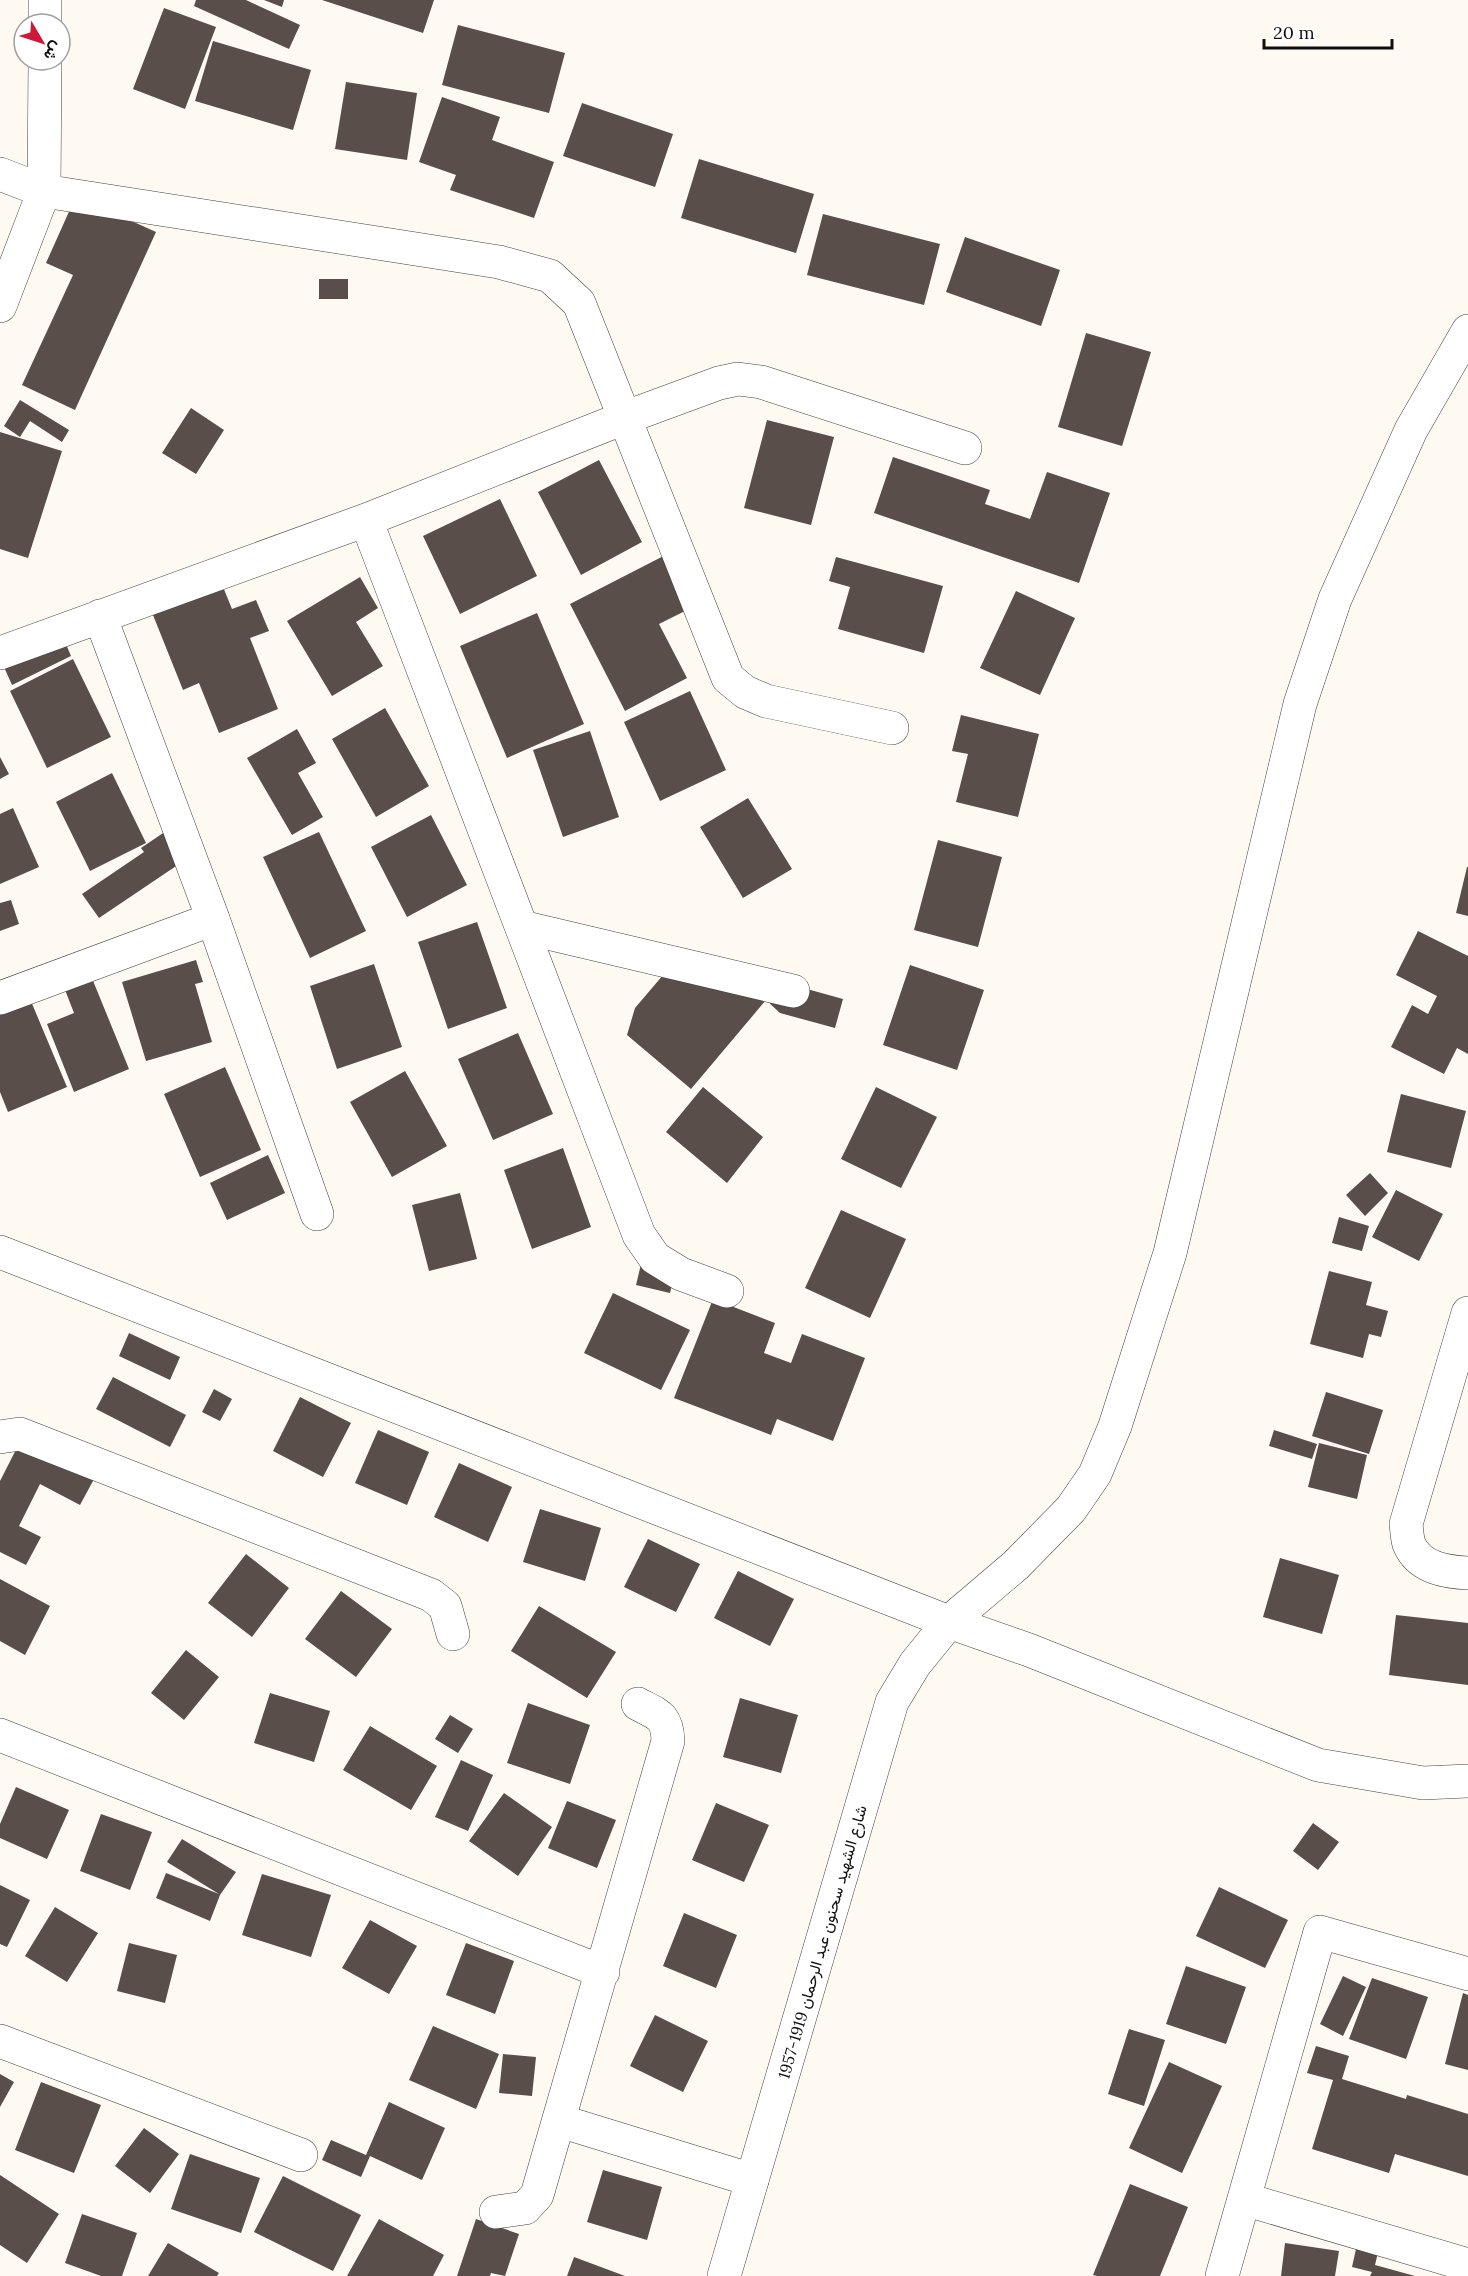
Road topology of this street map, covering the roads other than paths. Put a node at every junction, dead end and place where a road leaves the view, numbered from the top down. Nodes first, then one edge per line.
1 (45, 72) edge
2 (0, 174) edge
3 (44, 192) junction
4 (0, 306) edge
5 (1468, 331) edge
6 (624, 417) junction
7 (965, 448) dead end
8 (366, 520) junction
9 (100, 616) junction
10 (0, 653) edge
11 (892, 729) dead end
12 (213, 919) junction
13 (522, 927) junction
14 (793, 991) dead end
15 (0, 998) edge
16 (317, 1214) dead end
17 (0, 1251) edge
18 (727, 1291) dead end
19 (1468, 1313) edge
20 (0, 1437) edge
21 (1468, 1573) edge
22 (950, 1622) junction
23 (453, 1634) dead end
24 (638, 1704) dead end
25 (0, 1735) edge
26 (1468, 1781) edge
27 (603, 1972) junction
28 (1468, 1974) edge
29 (0, 2041) edge
30 (560, 2121) junction
31 (301, 2156) dead end
32 (752, 2180) junction
33 (1244, 2199) junction
34 (496, 2212) dead end
35 (1468, 2265) edge
36 (724, 2276) edge
37 (1222, 2276) edge

1 - 3 street
2 - 3 street
3 - 4 street
3 - 6 street
5 - 22 street, شارع الشهيد سحنون عبد الرحمان 1919-1957
6 - 7 street
6 - 8 street
6 - 11 street
8 - 9 street
8 - 13 street
9 - 10 street
9 - 12 street
12 - 15 street
12 - 16 street
13 - 14 street
13 - 18 street
17 - 22 street
19 - 21 street
20 - 23 street
22 - 26 street
22 - 32 street, شارع الشهيد سحنون عبد الرحمان 1919-1957
24 - 27 street
25 - 27 street
27 - 30 street
28 - 33 street
29 - 31 street
30 - 32 street
30 - 34 street
32 - 36 street, شارع الشهيد سحنون عبد الرحمان 1919-1957
33 - 35 street
33 - 37 street

